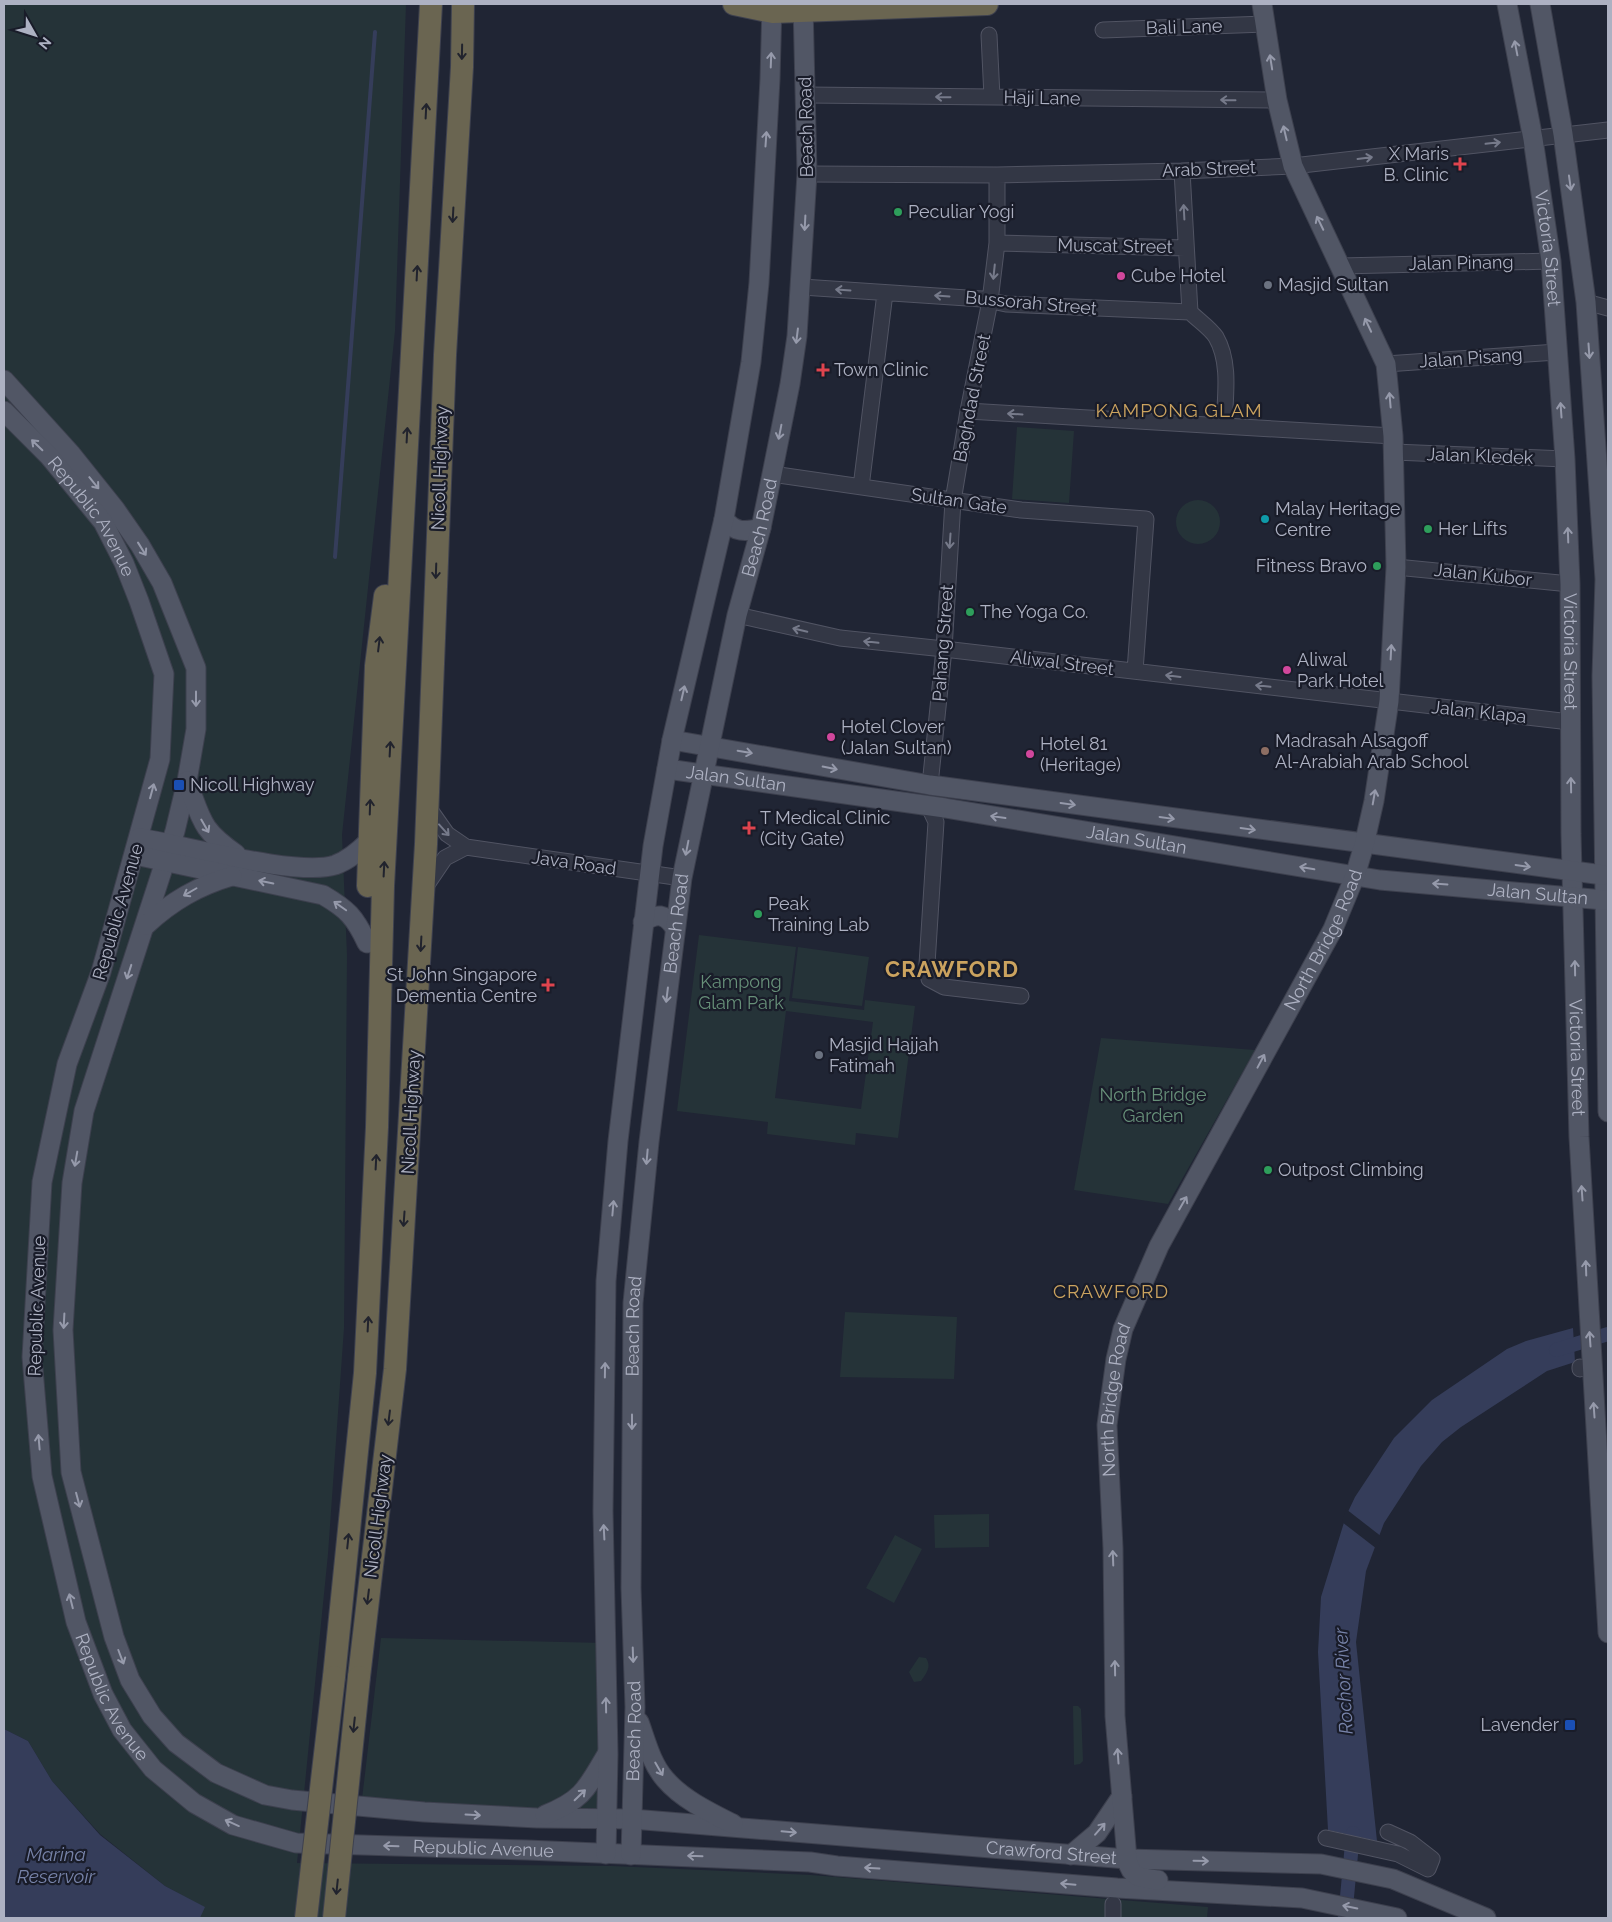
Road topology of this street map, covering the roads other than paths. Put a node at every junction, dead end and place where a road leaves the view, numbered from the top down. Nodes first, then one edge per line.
1 (431, 4) edge
2 (463, 4) edge
3 (734, 4) edge
4 (987, 4) edge
5 (1262, 4) edge
6 (1507, 4) edge
7 (1540, 4) edge
8 (772, 8) edge
9 (803, 8) edge
10 (1265, 24) junction
11 (1103, 30) dead end
12 (989, 35) dead end
13 (807, 95) junction
14 (992, 97) junction
15 (1277, 100) junction
16 (1608, 130) edge
17 (1563, 134) junction
18 (1533, 139) junction
19 (1293, 166) junction
20 (1182, 172) junction
21 (807, 174) junction
22 (997, 175) junction
23 (997, 244) junction
24 (1186, 248) junction
25 (1551, 261) junction
26 (1341, 266) junction
27 (802, 288) junction
28 (885, 293) junction
29 (990, 300) junction
30 (1586, 302) junction
31 (1608, 308) edge
32 (1190, 312) junction
33 (1557, 352) junction
34 (1386, 364) junction
35 (4, 380) edge
36 (4, 411) edge
37 (968, 411) junction
38 (1224, 426) junction
39 (1394, 444) junction
40 (1565, 459) junction
41 (772, 474) junction
42 (404, 484) junction
43 (861, 487) junction
44 (953, 501) junction
45 (724, 519) junction
46 (761, 528) junction
47 (1396, 567) junction
48 (1607, 580) edge
49 (1570, 584) junction
50 (1606, 614) edge
51 (737, 616) junction
52 (944, 649) junction
53 (1135, 671) junction
54 (1389, 701) junction
55 (1570, 722) junction
56 (672, 740) junction
57 (708, 746) junction
58 (667, 770) junction
59 (703, 775) junction
60 (187, 781) junction
61 (939, 786) junction
62 (428, 807) junction
63 (936, 807) junction
64 (369, 841) junction
65 (1364, 844) junction
66 (137, 846) junction
67 (466, 847) junction
68 (168, 852) junction
69 (239, 867) junction
70 (1573, 872) junction
71 (648, 873) junction
72 (1355, 876) junction
73 (1606, 876) edge
74 (682, 878) junction
75 (423, 895) junction
76 (1574, 897) junction
77 (1606, 901) edge
78 (643, 922) junction
79 (144, 926) junction
80 (675, 928) junction
81 (367, 943) junction
82 (1021, 996) dead end
83 (1608, 1112) edge
84 (378, 1127) junction
85 (1608, 1633) edge
86 (634, 1717) junction
87 (606, 1729) junction
88 (608, 1754) junction
89 (1122, 1796) junction
90 (537, 1818) junction
91 (608, 1819) junction
92 (632, 1819) junction
93 (741, 1828) junction
94 (1388, 1832) dead end
95 (1326, 1838) dead end
96 (606, 1854) junction
97 (631, 1855) junction
98 (1071, 1855) junction
99 (1126, 1859) junction
100 (1308, 1899) junction
101 (1392, 1916) edge
102 (306, 1918) edge
103 (334, 1918) edge
104 (1486, 1918) edge

42 -> 1 highway, Nicoll Highway
2 -> 62 highway, Nicoll Highway
3 - 8 highway
4 - 9 highway
5 - 10 main road, North Bridge Road
18 -> 6 main road, Victoria Street
7 - 17 main road, Victoria Street
8 - 9 highway
45 -> 8 main road, Beach Road
9 - 13 main road, Beach Road
10 - 11 street, Bali Lane
15 -> 10 main road, North Bridge Road
12 - 14 street
14 -> 13 street, Haji Lane
13 - 21 main road, Beach Road
15 -> 14 street, Haji Lane
19 -> 15 main road, North Bridge Road
16 - 17 street, Arab Street
17 - 18 street, Arab Street
17 -> 30 main road, Victoria Street
19 -> 18 street, Arab Street
18 - 25 main road, Victoria Street
19 - 20 street, Arab Street
26 -> 19 main road, North Bridge Road
20 - 22 street, Arab Street
24 -> 20 street, Muscat Street
21 - 22 street, Arab Street
21 -> 27 main road, Beach Road
22 - 23 street, Baghdad Street
23 - 24 street, Muscat Street
23 -> 29 street, Baghdad Street
24 - 32 street
25 - 26 street, Jalan Pinang
25 - 33 main road, Victoria Street
34 -> 26 main road, North Bridge Road
28 -> 27 street, Bussorah Street
27 -> 41 main road, Beach Road
29 -> 28 street, Bussorah Street
28 - 43 street
29 - 32 street, Bussorah Street
29 - 37 street, Baghdad Street
30 - 31 street
30 -> 48 main road, Victoria Street
32 - 38 street
33 - 34 street, Jalan Pisang
40 -> 33 main road, Victoria Street
39 -> 34 main road, North Bridge Road
35 -> 60 main road, Republic Avenue
66 -> 36 main road, Republic Avenue
38 -> 37 street, Jalan Kledek
37 - 44 street, Baghdad Street
38 - 39 street, Jalan Kledek
39 - 40 street, Jalan Kledek
39 - 47 main road, North Bridge Road
49 -> 40 main road, Victoria Street
41 - 43 street, Sultan Gate
41 - 46 main road, Beach Road
64 -> 42 highway
84 -> 42 highway, Nicoll Highway
43 - 44 street, Sultan Gate
44 -> 52 street, Pahang Street
44 - 53 street, Sultan Gate
45 - 46 main road
56 -> 45 main road, Beach Road
46 - 51 main road, Beach Road
47 - 49 street, Jalan Kubor
54 -> 47 main road, North Bridge Road
48 - 50 main road, Victoria Street
49 - 55 main road, Victoria Street
50 - 73 main road, Victoria Street
52 -> 51 street, Aliwal Street
51 - 57 main road, Beach Road
52 - 53 street, Aliwal Street
52 - 61 street, Pahang Street
54 -> 53 street, Aliwal Street
54 - 55 street, Jalan Klapa
65 -> 54 main road, North Bridge Road
70 -> 55 main road, Victoria Street
56 - 57 main road, Jalan Sultan
56 - 58 main road, Beach Road
57 - 59 main road, Beach Road
57 -> 61 main road, Jalan Sultan
58 - 59 main road, Jalan Sultan
58 - 71 main road, Beach Road
59 - 63 main road, Jalan Sultan
59 -> 74 main road, Beach Road
60 - 68 main road, Republic Avenue
60 -> 69 main road
61 - 63 street, Pahang Street
61 -> 65 main road, Jalan Sultan
62 -> 67 street, Java Road
62 - 75 highway, Nicoll Highway
72 -> 63 main road, Jalan Sultan
63 - 82 street, Pahang Street
64 - 69 main road
64 - 81 highway
65 -> 70 main road, Jalan Sultan
65 - 72 main road, North Bridge Road
66 - 68 main road
96 -> 66 main road, Republic Avenue
67 - 71 street, Java Road
67 - 75 street
68 - 69 main road
68 - 79 main road, Republic Avenue
69 -> 79 main road
81 -> 69 main road
70 - 73 main road, Jalan Sultan
70 - 76 main road, Victoria Street
71 - 74 street, Java Road
71 - 78 main road, Beach Road
76 -> 72 main road, Jalan Sultan
89 -> 72 main road, North Bridge Road
73 - 77 main road, Victoria Street
74 - 80 main road, Beach Road
75 -> 103 highway, Nicoll Highway, bridge
76 - 77 main road, Jalan Sultan
85 -> 76 main road, Victoria Street
77 - 83 main road, Victoria Street
78 - 80 main road
87 -> 78 main road, Beach Road
79 -> 90 main road, Republic Avenue
80 -> 86 main road, Beach Road
81 - 84 highway
102 -> 84 highway, Nicoll Highway, bridge
86 - 87 main road
86 - 92 main road, Beach Road
86 -> 93 main road
87 - 88 main road, Beach Road
90 -> 88 main road
88 - 91 main road, Beach Road
98 -> 89 main road
89 - 99 main road, North Bridge Road
90 - 91 main road, Republic Avenue
91 - 92 main road, Crawford Street
91 - 96 main road, Beach Road
92 - 93 main road, Crawford Street
92 - 97 main road, Beach Road
93 -> 98 main road, Crawford Street
94 - 95 street
96 - 97 main road, Crawford Street
100 -> 97 main road, Crawford Street
98 - 99 main road, Crawford Street
99 - 100 main road
99 -> 104 main road, Crawford Street
101 -> 100 main road, Crawford Street

